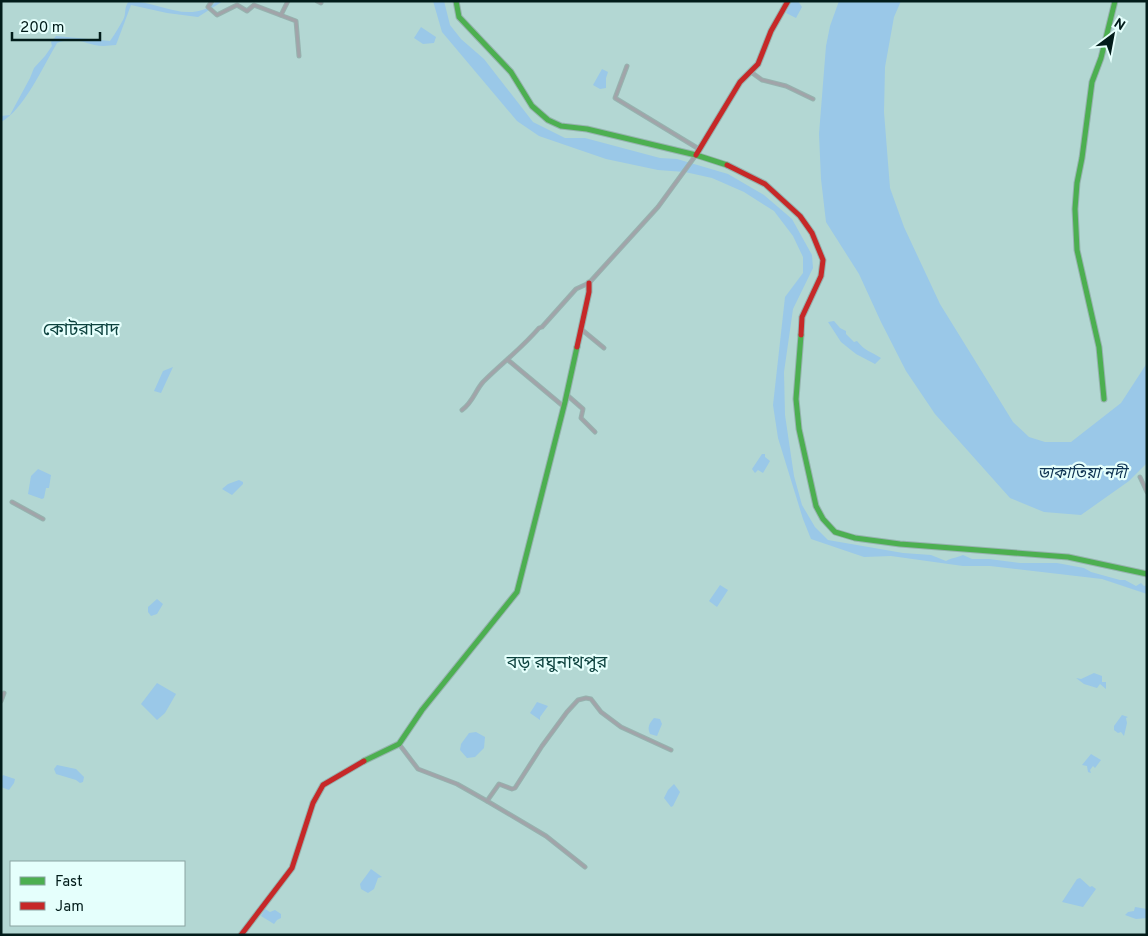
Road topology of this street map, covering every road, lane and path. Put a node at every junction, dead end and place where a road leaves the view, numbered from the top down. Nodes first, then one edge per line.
1 (212, 1) edge
2 (288, 1) edge
3 (456, 1) edge
4 (788, 1) edge
5 (1115, 1) edge
6 (281, 15) junction
7 (299, 56) dead end
8 (627, 66) dead end
9 (751, 72) junction
10 (813, 99) dead end
11 (699, 149) junction
12 (696, 155) junction
13 (589, 282) junction
14 (581, 329) junction
15 (604, 348) dead end
16 (508, 360) junction
17 (567, 395) junction
18 (1104, 399) dead end
19 (563, 406) junction
20 (462, 410) dead end
21 (595, 432) dead end
22 (1140, 477) dead end
23 (1147, 492) edge
24 (12, 502) dead end
25 (43, 519) dead end
26 (1147, 574) edge
27 (4, 693) dead end
28 (1, 701) edge
29 (399, 744) junction
30 (671, 750) dead end
31 (487, 801) junction
32 (585, 867) dead end
33 (241, 935) edge

1 - 6 street
2 - 6 street
3 - 12 street
4 - 9 street
5 - 18 street
6 - 7 street
8 - 11 street
9 - 10 street
9 - 11 street
11 - 12 street
12 - 13 street
12 - 26 street
13 - 14 street
13 - 16 street
14 - 15 street
14 - 17 street
16 - 19 street
16 - 20 street
17 - 19 street
17 - 21 street
19 - 29 street
22 - 23 street
24 - 25 street
27 - 28 street
29 - 31 street
29 - 33 street
30 - 31 street
31 - 32 street

